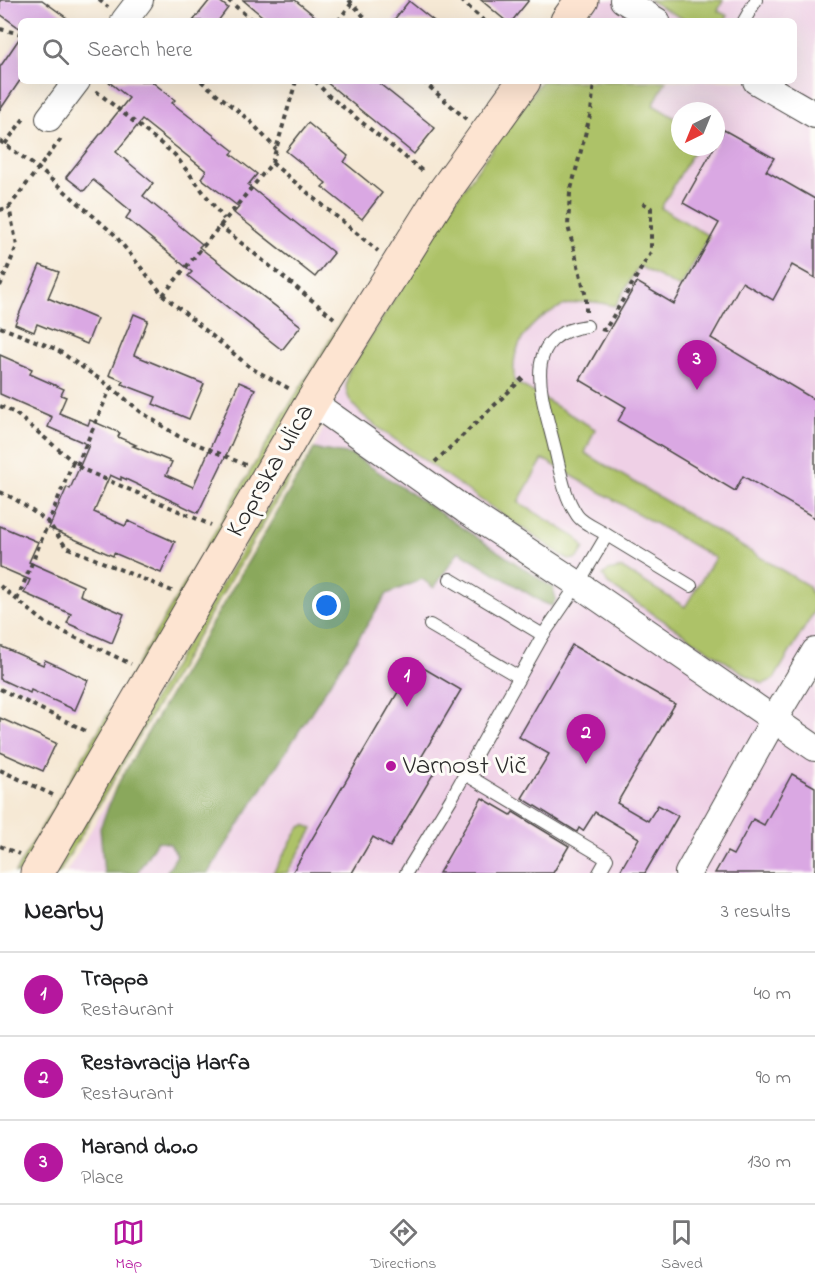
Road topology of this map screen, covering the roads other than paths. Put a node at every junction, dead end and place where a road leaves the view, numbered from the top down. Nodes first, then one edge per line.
1 (140, 0) edge
2 (582, 0) edge
3 (623, 0) edge
4 (756, 0) edge
5 (116, 14) edge
6 (569, 18) edge
7 (652, 18) edge
8 (746, 18) edge
9 (82, 84) edge
10 (522, 84) edge
11 (761, 84) edge
12 (815, 115) edge
13 (57, 125) road end
14 (587, 326) road end
15 (312, 402) junction
16 (607, 535) junction
17 (450, 579) dead end
18 (578, 584) junction
19 (691, 586) dead end
20 (430, 625) dead end
21 (543, 635) junction
22 (815, 651) edge
23 (519, 677) junction
24 (773, 721) junction
25 (815, 748) edge
26 (465, 774) junction
27 (29, 864) edge
28 (406, 873) edge
29 (599, 873) edge
30 (688, 873) edge

1 - 5 street
2 - 6 street
3 - 7 street
4 - 8 lane
9 - 13 street
10 - 15 street, Koprska ulica
11 - 12 street
14 - 16 lane
15 - 18 street
15 - 27 street, Koprska ulica
16 - 18 lane
16 - 19 lane
17 - 21 lane
18 - 21 lane
18 - 24 street
20 - 23 lane
21 - 23 lane
22 - 24 street
23 - 26 lane
24 - 25 street
24 - 30 street
26 - 28 lane
26 - 29 lane

